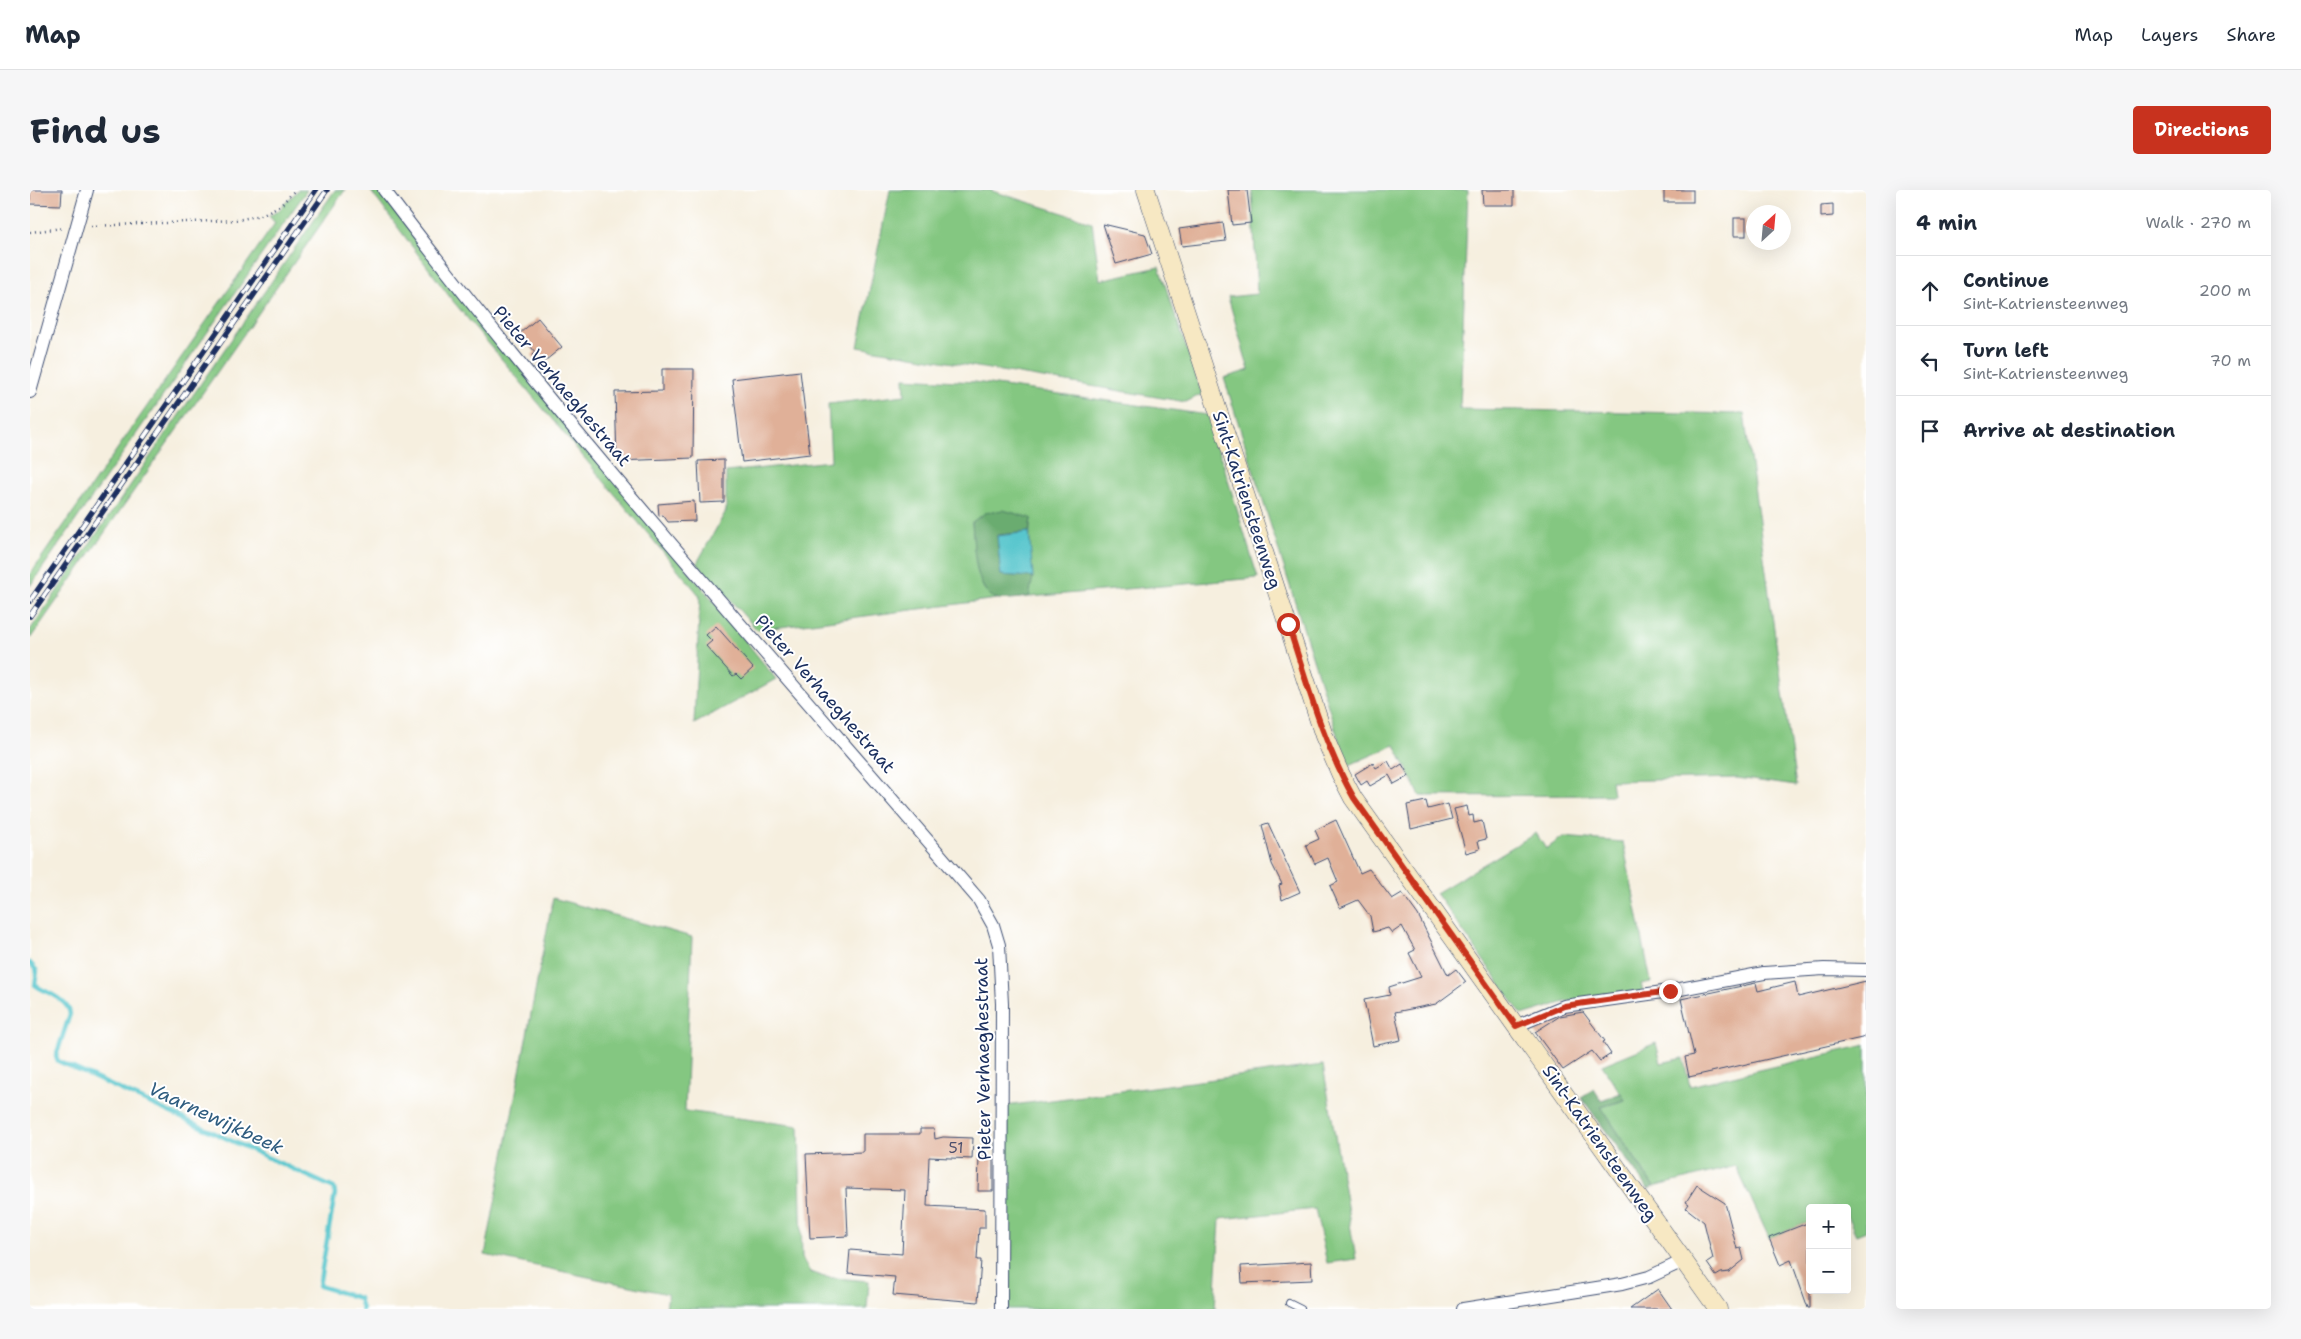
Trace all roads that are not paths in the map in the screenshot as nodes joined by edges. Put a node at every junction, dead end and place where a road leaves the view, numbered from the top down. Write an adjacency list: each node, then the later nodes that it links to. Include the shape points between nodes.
1 (87, 190): 4 (street)
2 (384, 190): 9 (street, Pieter Verhaeghestraat, via 464,296 565,420 979,900 993,925 999,945 1002,1004)
3 (1146, 190): 6 (street, Sint-Katriensteenweg, via 1321,727 1340,774)
4 (30, 392)
5 (1866, 970): 6 (street, via 1764,973 1564,1006)
6 (1516, 1026): 7 (street, Sint-Katriensteenweg)
7 (1684, 1261): 11 (street, via 1649,1277 1622,1284); 12 (street, Sint-Katriensteenweg)
8 (1289, 1303): 10 (lane)
9 (1001, 1309)
10 (1301, 1309)
11 (1463, 1309)
12 (1718, 1309)

